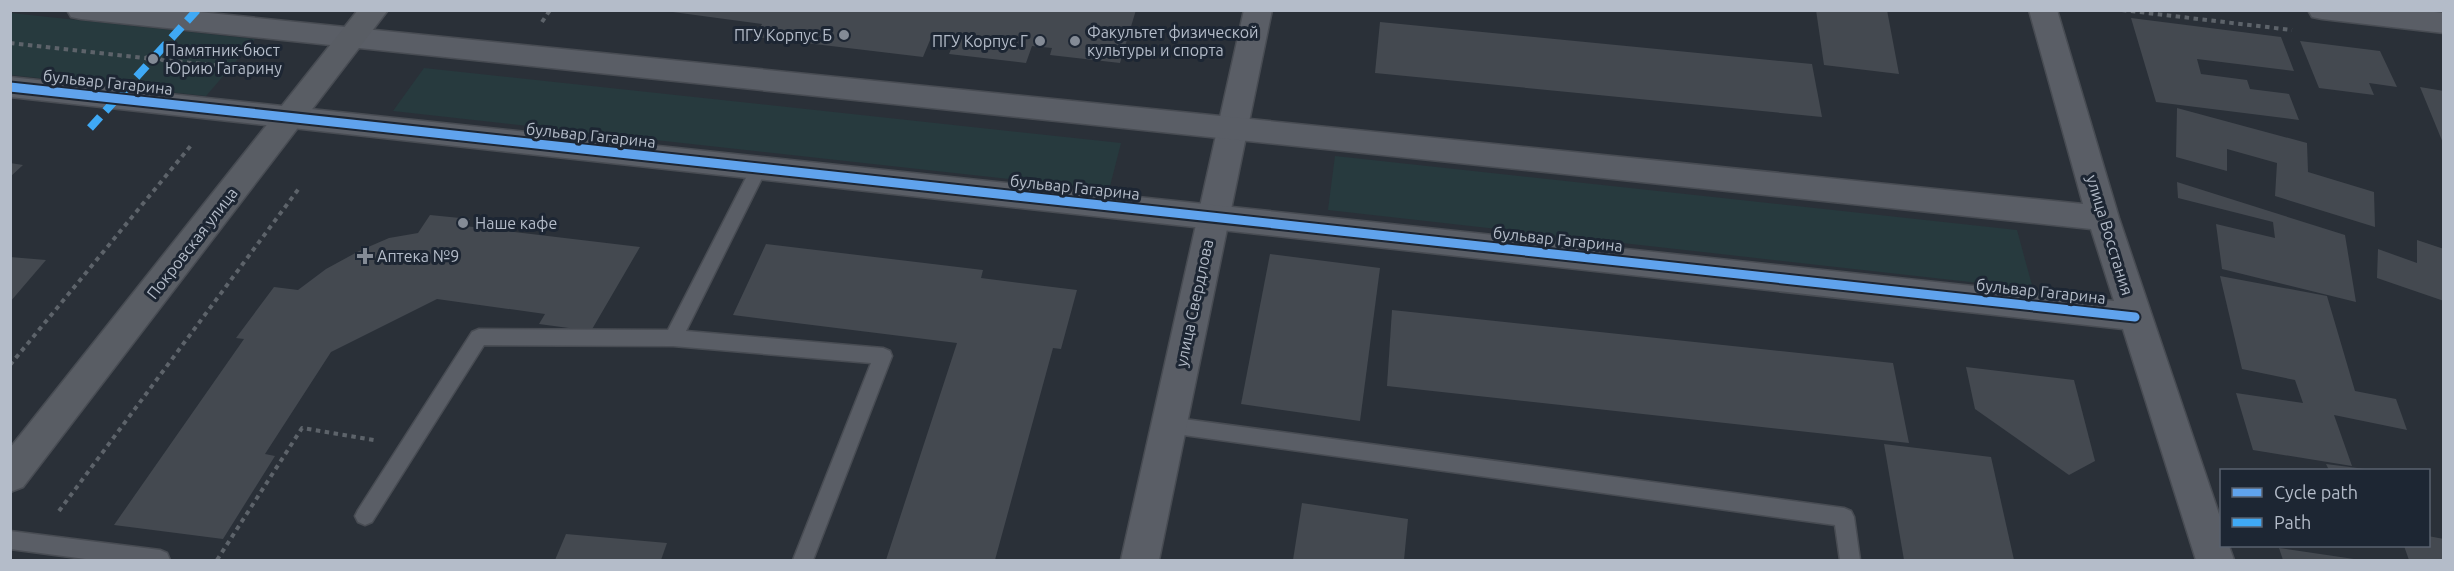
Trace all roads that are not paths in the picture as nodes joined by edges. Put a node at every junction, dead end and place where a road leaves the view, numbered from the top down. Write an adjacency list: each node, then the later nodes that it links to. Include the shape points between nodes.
1 (81, 10): 7 (street)
2 (374, 10): 7 (main road, Покровская улица)
3 (1258, 10): 10 (street, улица Свердлова)
4 (2043, 10): 13 (street, улица Восстания)
5 (2322, 10): 6 (street)
6 (2444, 23)
7 (352, 38): 9 (main road, Покровская улица); 10 (street)
8 (10, 87): 9 (street, бульвар Гагарина)
9 (291, 117): 11 (street, бульвар Гагарина); 17 (main road, Покровская улица)
10 (1231, 129): 12 (street, улица Свердлова); 13 (street)
11 (759, 168): 12 (street, бульвар Гагарина); 15 (lane)
12 (1212, 217): 14 (street, бульвар Гагарина); 16 (street, улица Свердлова)
13 (2103, 218): 14 (street, улица Восстания)
14 (2135, 317): 24 (street, улица Восстания)
15 (673, 338): 18 (lane, via 479,337); 21 (lane, via 883,356)
16 (1168, 425): 22 (street, улица Свердлова); 23 (lane, via 1844,516)
17 (10, 476)
18 (365, 516)
19 (10, 540): 20 (lane)
20 (160, 561)
21 (803, 561)
22 (1140, 561)
23 (1850, 561)
24 (2214, 561)

